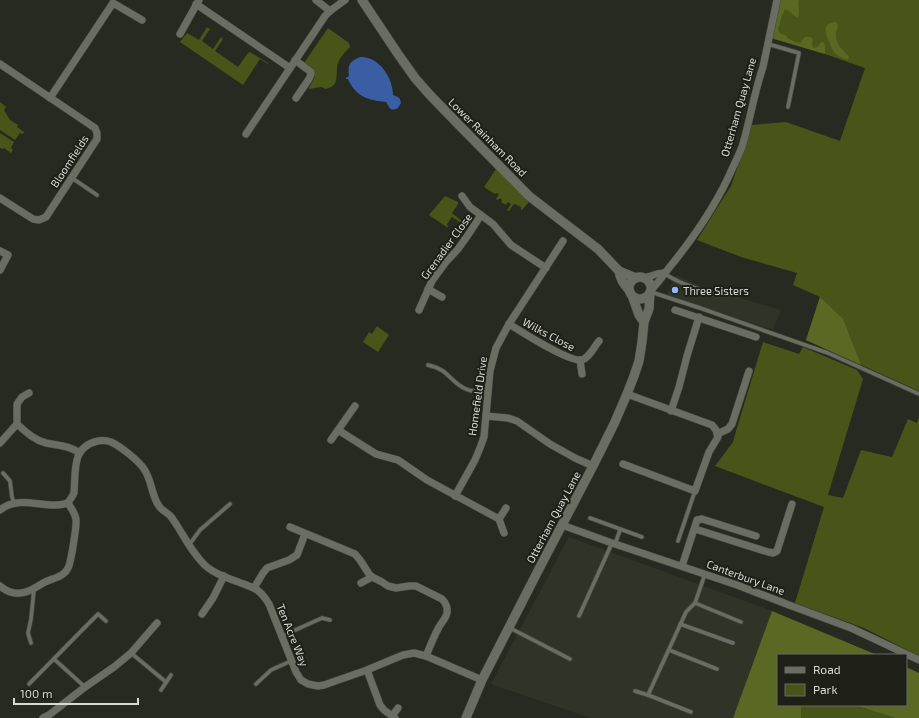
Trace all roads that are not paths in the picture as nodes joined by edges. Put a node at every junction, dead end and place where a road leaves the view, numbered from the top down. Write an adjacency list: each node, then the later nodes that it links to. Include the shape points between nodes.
1 (316, 0): 6 (street)
2 (345, 0): 6 (street)
3 (362, 0): 26 (street, Lower Rainham Road, via 403,62 442,108 529,196 598,248)
4 (777, 0): 9 (street, Otterham Quay Lane)
5 (198, 2): 8 (street); 12 (street)
6 (330, 11): 10 (street)
7 (142, 20): 13 (street, via 113,2)
8 (180, 34)
9 (768, 44): 15 (lane, via 799,53); 27 (street, Otterham Quay Lane, via 741,149 730,175 698,230)
10 (295, 60): 12 (street); 14 (street, via 311,72)
11 (0, 64): 13 (street, Bloomfields)
12 (290, 68): 16 (street)
13 (50, 98): 17 (street, Bloomfields, via 95,128 97,133 97,139)
14 (296, 98)
15 (788, 107)
16 (246, 134)
17 (71, 178): 18 (lane); 20 (street, Bloomfields, via 46,217 39,220 33,219)
18 (97, 195)
19 (462, 196): 21 (street, Grenadier Close, via 470,207)
20 (0, 198)
21 (481, 215): 24 (street, Grenadier Close, via 493,224 511,245); 29 (street, Grenadier Close)
22 (563, 241): 24 (street, Homefield Drive)
23 (0, 251): 25 (street, via 8,255)
24 (546, 268): 38 (street, Homefield Drive)
25 (0, 270)
26 (619, 271): 28 (street, Lower Rainham Road); 31 (street, Lower Rainham Road, via 624,286)
27 (664, 273): 28 (street); 30 (street, Otterham Quay Lane); 32 (lane)
28 (640, 278): 30 (street, via 650,282); 31 (street, via 630,283)
29 (428, 289): 33 (street, Grenadier Close); 34 (street, Grenadier Close)
30 (651, 292): 31 (street, via 643,300 636,299); 37 (street, Otterham Quay Lane, via 649,310); 48 (lane, via 828,353)
31 (631, 294): 37 (street, via 638,315)
32 (716, 295)
33 (442, 297)
34 (419, 310)
35 (675, 310): 36 (street)
36 (699, 318): 39 (street); 50 (street)
37 (644, 322): 47 (street, Otterham Quay Lane, via 639,361)
38 (509, 324): 41 (street, Wilks Close, via 541,344); 45 (street, Homefield Drive, via 494,354)
39 (756, 337)
40 (598, 341): 41 (street, Wilks Close, via 586,358)
41 (580, 360): 44 (street, Wilks Close)
42 (428, 365): 45 (lane, via 444,372 466,389)
43 (750, 372): 54 (street, via 732,425)
44 (582, 374)
45 (488, 392): 51 (street, Homefield Drive)
46 (29, 393): 52 (street, via 17,404)
47 (627, 394): 50 (street); 59 (street, Otterham Quay Lane)
48 (919, 394)
49 (355, 406): 53 (street)
50 (671, 411): 54 (street, via 712,425)
51 (486, 416): 59 (street, via 517,421 550,444); 62 (street, Homefield Drive, via 480,448)
52 (17, 424): 56 (street); 57 (street, via 36,439 66,446)
53 (338, 430): 55 (street); 62 (street, via 376,454 398,460)
54 (717, 434): 61 (street)
55 (331, 440)
56 (0, 443)
57 (80, 453): 64 (street, via 74,493); 80 (street, Ten Acre Way, via 90,443 99,441 112,443 127,453 144,469 158,505 172,516)
58 (623, 464): 61 (street)
59 (593, 466): 71 (street, Otterham Quay Lane)
60 (3, 473): 63 (lane, via 10,481)
61 (696, 491): 79 (lane)
62 (455, 496): 70 (street)
63 (14, 503): 64 (street); 68 (street)
64 (68, 503): 89 (street, via 77,521 69,568 60,576)
65 (230, 504): 80 (lane, via 200,530)
66 (792, 504): 73 (street, via 777,551 773,553)
67 (506, 508): 70 (street)
68 (0, 510)
69 (590, 518): 74 (lane)
70 (499, 519): 75 (street)
71 (562, 525): 81 (street, Canterbury Lane); 98 (street, Otterham Quay Lane)
72 (290, 527): 76 (street)
73 (694, 529): 77 (street, via 697,520 702,519); 82 (street)
74 (620, 530): 78 (lane); 81 (lane)
75 (504, 533)
76 (305, 534): 85 (street, via 355,554); 88 (street, via 296,555 267,568)
77 (756, 536)
78 (642, 538)
79 (678, 541)
80 (189, 544): 84 (street, Ten Acre Way, via 204,565)
81 (614, 544): 82 (street, Canterbury Lane); 92 (lane)
82 (682, 566): 83 (street, Canterbury Lane)
83 (705, 574): 90 (lane); 104 (street, Canterbury Lane, via 851,628)
84 (224, 576): 88 (street, Ten Acre Way); 91 (street)
85 (372, 577): 86 (street); 106 (street, via 392,588 416,586 445,602 446,616)
86 (361, 583)
87 (0, 586): 89 (street, via 16,593)
88 (254, 588): 99 (street, Ten Acre Way, via 269,604)
89 (34, 589): 100 (lane, via 28,633)
90 (695, 603): 95 (lane); 97 (lane, via 686,612)
91 (202, 614)
92 (579, 616)
93 (330, 620): 99 (lane, via 322,618)
94 (106, 621): 107 (lane, via 98,614)
95 (741, 622)
96 (157, 623): 103 (street)
97 (680, 624): 101 (lane); 102 (lane)
98 (509, 628): 108 (lane); 114 (street, Otterham Quay Lane)
99 (282, 636): 110 (street, Ten Acre Way)
100 (31, 643)
101 (733, 643)
102 (669, 650): 111 (lane); 121 (lane)
103 (131, 653): 115 (lane); 118 (street)
104 (906, 654)
105 (907, 654): 109 (street, Canterbury Lane)
106 (426, 656): 112 (street, Ten Acre Way, via 406,654); 114 (street, Ten Acre Way)
107 (54, 659): 116 (lane); 118 (lane)
108 (570, 659)
109 (919, 660)
110 (291, 661): 112 (street, Ten Acre Way, via 301,680 318,686); 117 (lane, via 271,670)
111 (717, 669)
112 (367, 670): 125 (street, via 380,705)
113 (171, 675): 115 (lane)
114 (482, 680): 126 (street, Otterham Quay Lane)
115 (166, 682): 119 (lane)
116 (29, 684)
117 (256, 684)
118 (84, 687): 124 (street)
119 (161, 690)
120 (635, 691): 121 (lane)
121 (648, 695): 123 (lane)
122 (398, 708): 125 (street)
123 (691, 712)
124 (48, 717)
125 (393, 717)
126 (466, 718)

